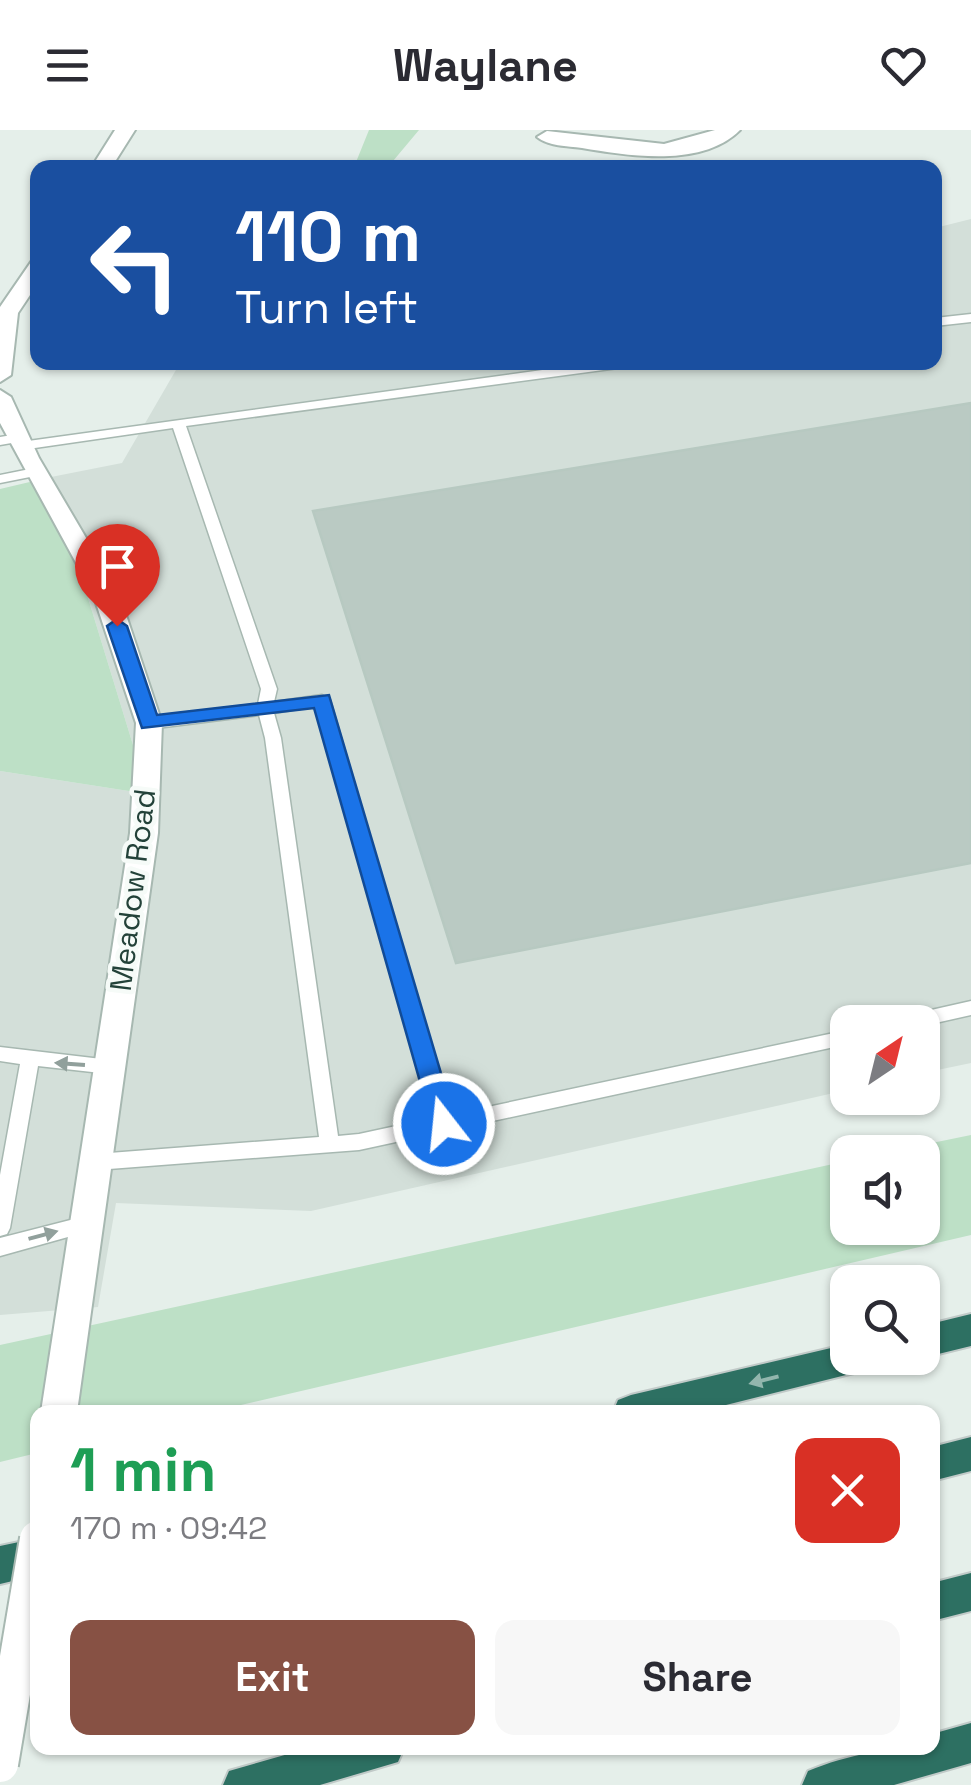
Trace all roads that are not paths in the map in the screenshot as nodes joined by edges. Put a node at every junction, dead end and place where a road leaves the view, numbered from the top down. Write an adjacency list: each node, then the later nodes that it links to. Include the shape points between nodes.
1 (125, 130): 4 (street)
2 (730, 130): 3 (street, via 660,150)
3 (547, 137)
4 (106, 160)
5 (30, 274): 6 (street)
6 (10, 294): 10 (street)
7 (971, 318): 8 (lane)
8 (942, 321)
9 (573, 370): 12 (lane)
10 (0, 375)
11 (0, 396): 13 (street, Meadow Road)
12 (178, 423): 13 (lane); 15 (lane, via 269,689)
13 (18, 449): 14 (lane); 16 (street, Meadow Road, via 106,594)
14 (0, 479)
15 (265, 709): 16 (lane); 23 (lane, via 322,700); 24 (lane)
16 (149, 723): 22 (street, Meadow Road, via 144,833)
17 (971, 1008): 18 (lane)
18 (940, 1015)
19 (830, 1040): 23 (lane)
20 (0, 1054): 21 (lane)
21 (30, 1061): 22 (lane, one-way to 21); 27 (lane)
22 (110, 1067): 25 (street, Meadow Road)
23 (444, 1124): 24 (lane)
24 (330, 1145): 25 (lane)
25 (96, 1162): 26 (street, Meadow Road)
26 (86, 1224): 28 (lane, one-way to 26); 32 (street, Meadow Road)
27 (0, 1228)
28 (0, 1246)
29 (971, 1330): 30 (highway)
30 (940, 1338)
31 (830, 1365): 33 (highway, one-way to 33)
32 (59, 1405)
33 (660, 1405)
34 (971, 1454): 35 (highway)
35 (940, 1462)
36 (30, 1558): 37 (highway)
37 (0, 1566)
38 (30, 1586): 47 (street, bridge)
39 (971, 1592): 40 (highway)
40 (940, 1600)
41 (30, 1693): 42 (highway)
42 (0, 1701)
43 (971, 1743): 44 (highway)
44 (940, 1752)
45 (357, 1755): 48 (highway)
46 (928, 1755): 49 (highway)
47 (0, 1764)
48 (243, 1785)
49 (822, 1785)

